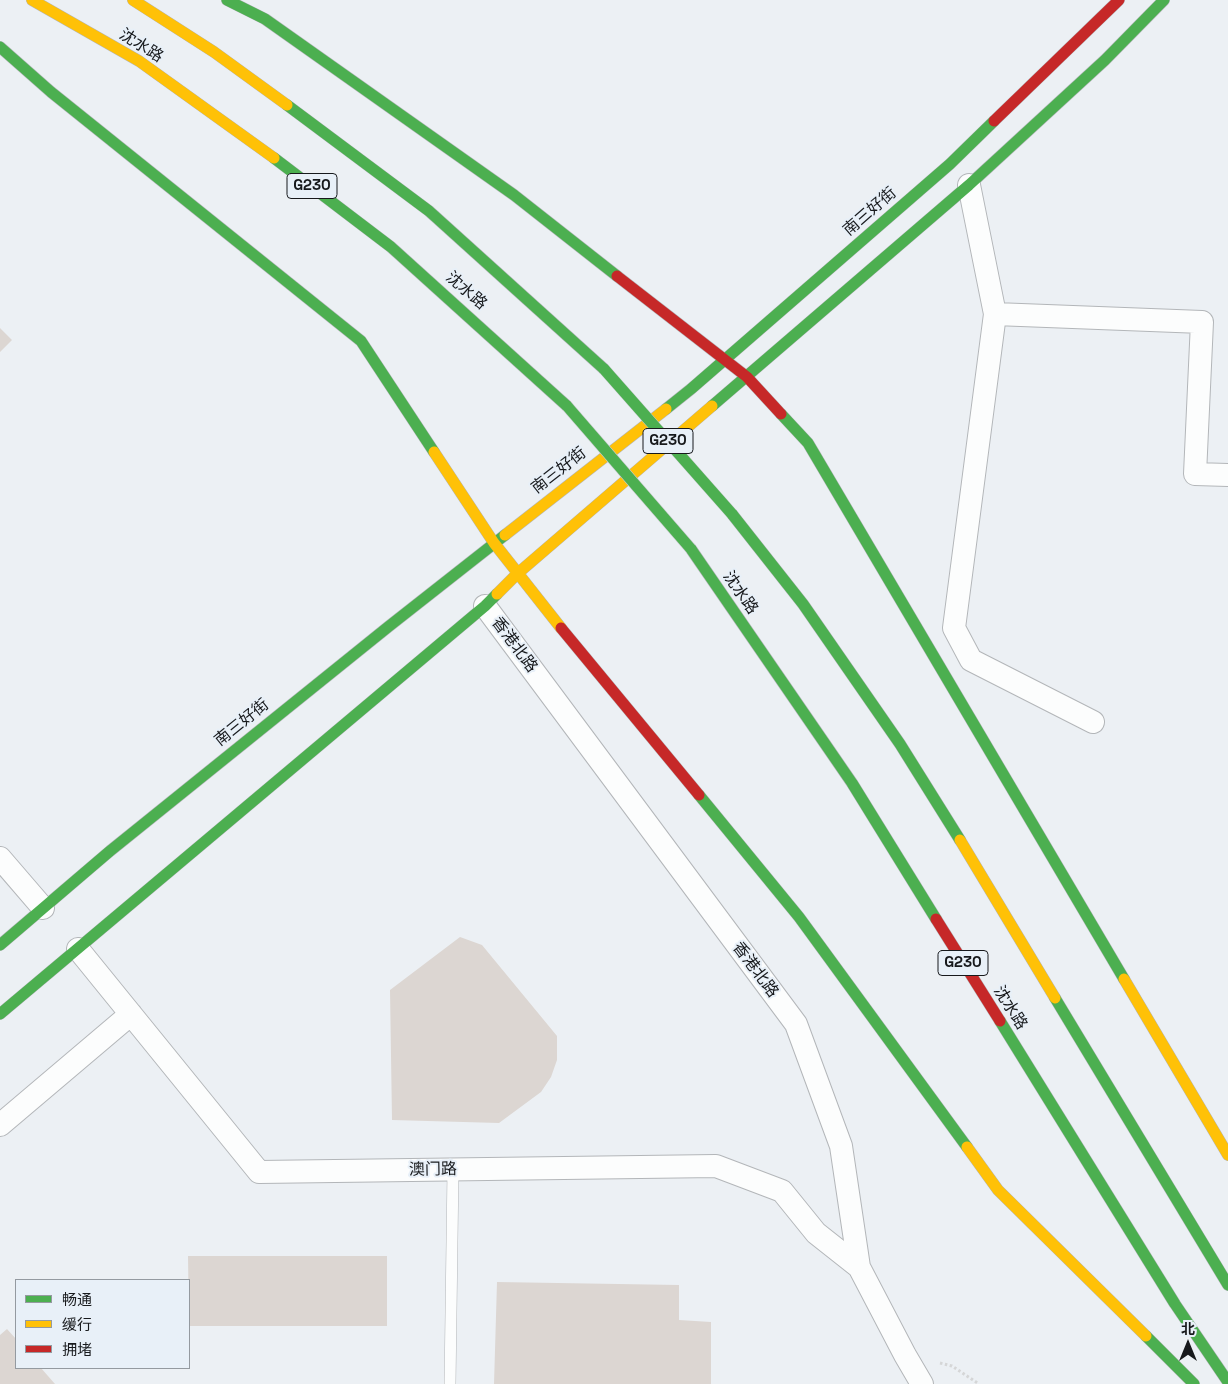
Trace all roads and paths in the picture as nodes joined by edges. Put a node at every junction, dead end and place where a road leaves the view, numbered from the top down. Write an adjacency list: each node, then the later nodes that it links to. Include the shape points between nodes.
1 (32, 0): 27 (main road, 沈水路 / G230, bridge, via 139,62 391,246 567,406 691,549 852,783 1175,1304)
2 (133, 0): 26 (main road, G230, bridge, via 313,122 429,211 604,369 732,514 803,604 900,744 986,881)
3 (227, 0): 9 (main road, via 265,18 514,194)
4 (1119, 0): 9 (main road, 南三好街, via 950,164)
5 (1164, 0): 7 (main road, via 1105,60)
6 (0, 46): 12 (main road, via 50,92 360,342)
7 (969, 185): 8 (street); 10 (main road)
8 (995, 314): 11 (street, via 1202,322 1196,474); 15 (street, via 954,628 971,660)
9 (724, 360): 10 (main road); 12 (main road, 南三好街)
10 (747, 377): 13 (main road); 23 (main road, via 808,443)
11 (1228, 475)
12 (494, 543): 13 (main road); 17 (main road, 南三好街)
13 (517, 574): 14 (main road); 30 (main road, via 799,917 998,1190)
14 (485, 606): 19 (main road); 25 (street, 香港北路, via 796,1024 841,1146)
15 (1093, 722)
16 (0, 858): 17 (street)
17 (43, 908): 18 (main road, 南三好街)
18 (0, 945)
19 (78, 949): 20 (main road); 21 (street, 澳门路)
20 (0, 1014)
21 (131, 1014): 22 (street); 24 (street, 澳门路, via 259,1172)
22 (0, 1125)
23 (1228, 1155)
24 (453, 1170): 25 (street, 澳门路, via 716,1166 782,1191 816,1233); 28 (lane)
25 (859, 1267): 29 (street, 香港北路)
26 (1228, 1285)
27 (1228, 1382)
28 (450, 1384)
29 (922, 1384)
30 (1194, 1384)

